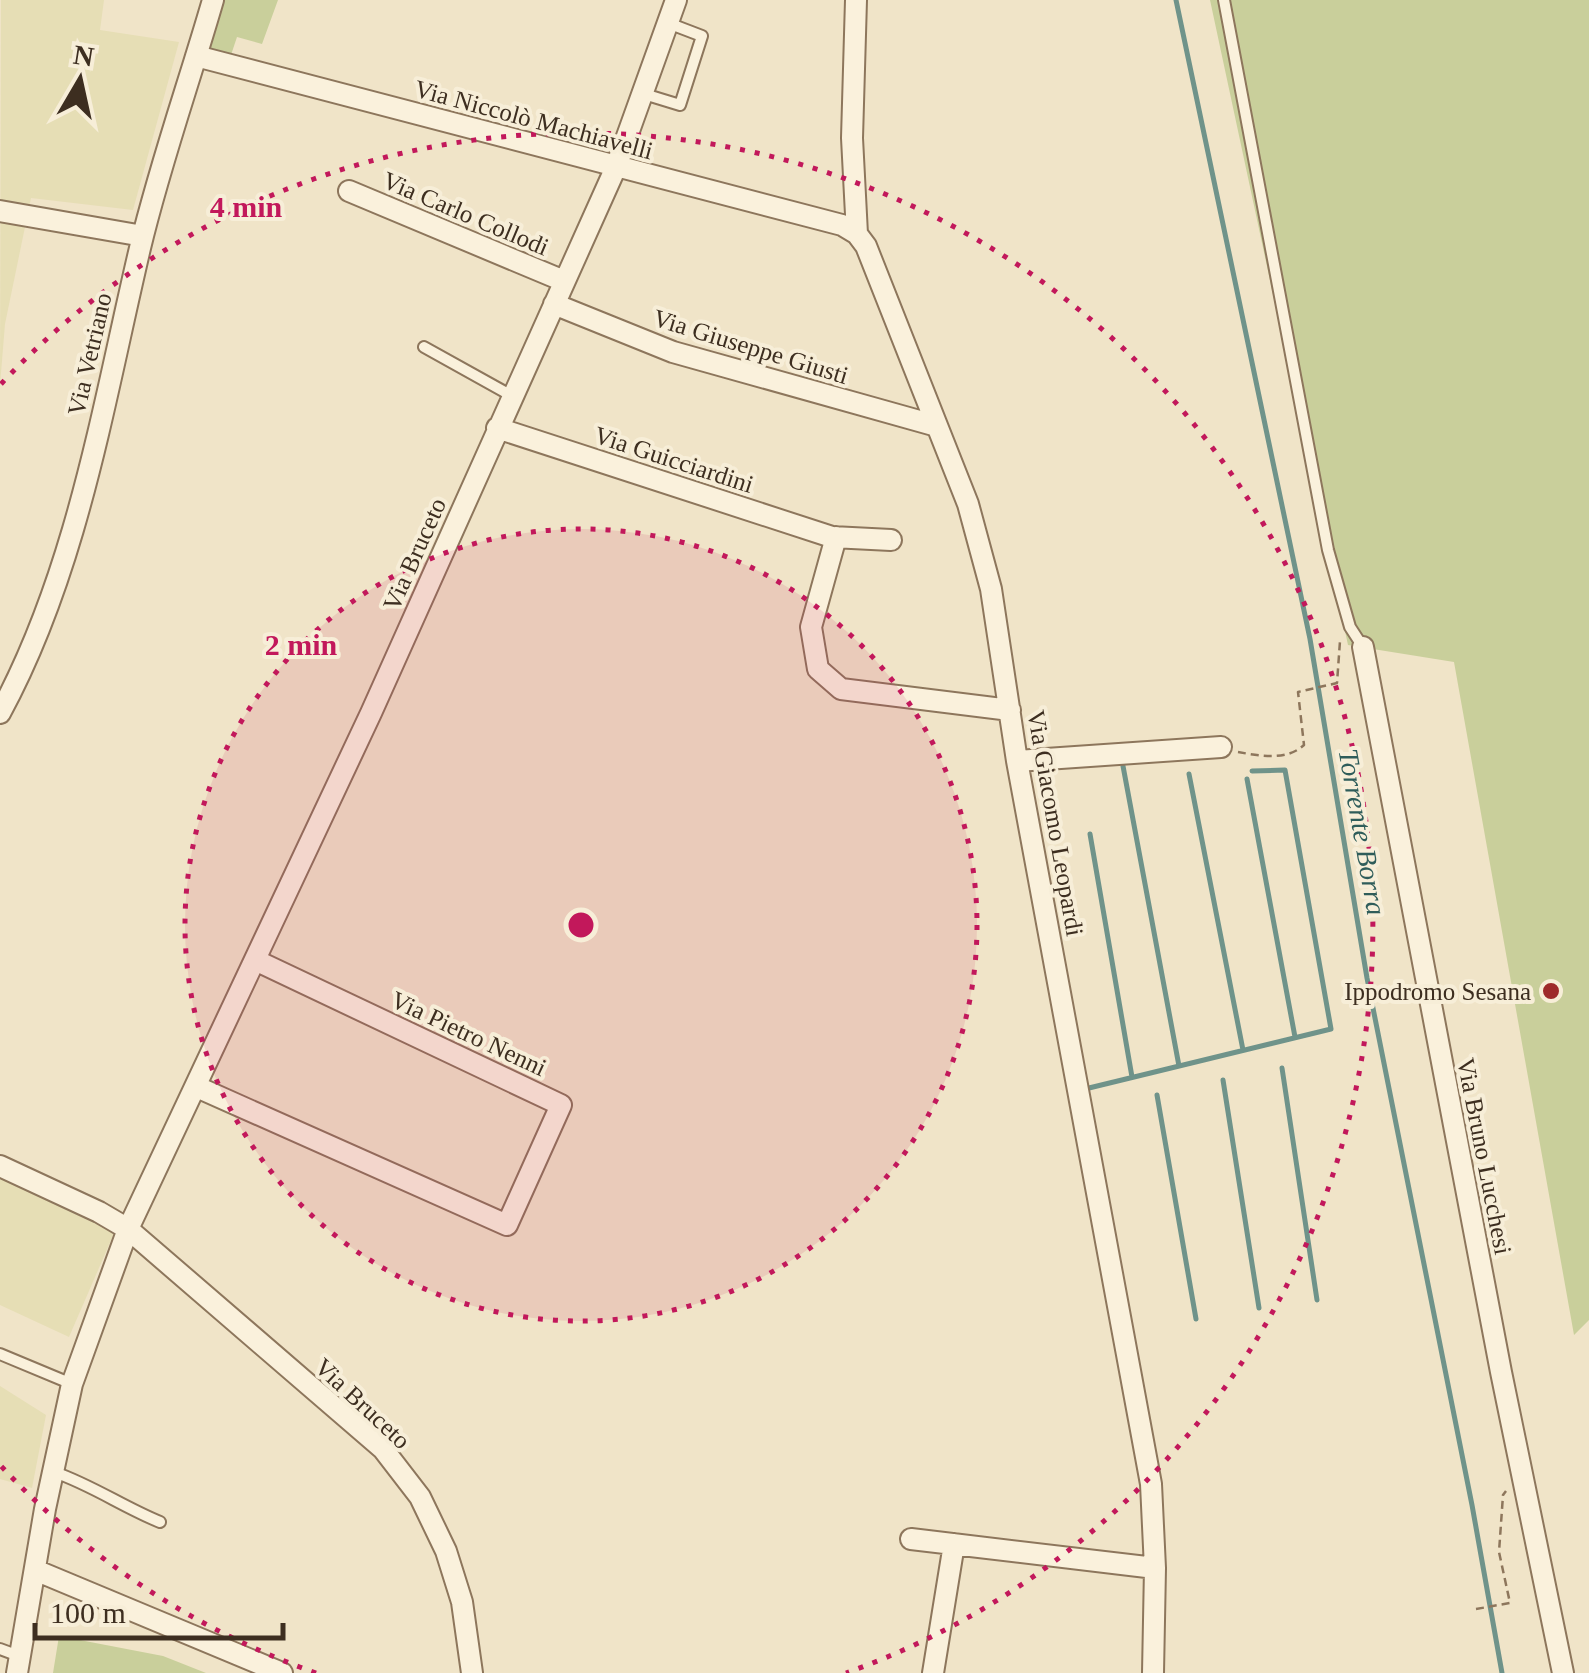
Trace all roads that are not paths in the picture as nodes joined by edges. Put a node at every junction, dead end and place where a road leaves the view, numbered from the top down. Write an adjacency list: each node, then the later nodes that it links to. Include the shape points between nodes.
1 (212, 0): 6 (street, Via Vetriano)
2 (676, 0): 5 (street, Via Bruceto)
3 (856, 0): 11 (street, Via Giacomo Leopardi)
4 (1224, 0): 21 (lane, via 1328,550 1350,627)
5 (668, 23): 7 (street, Via Bruceto); 7 (lane, via 702,36 680,105)
6 (196, 56): 8 (street, Via Niccolò Machiavelli); 12 (street, Via Vetriano)
7 (644, 94): 8 (street, Via Bruceto)
8 (616, 167): 11 (street, Via Niccolò Machiavelli); 13 (street, Via Bruceto)
9 (349, 191): 13 (street, Via Carlo Collodi)
10 (0, 211): 12 (street)
11 (857, 234): 17 (street, Via Giacomo Leopardi)
12 (143, 236): 23 (street, Via Vetriano, via 69,544)
13 (564, 280): 14 (street, Via Bruceto)
14 (554, 304): 16 (street, Via Bruceto); 17 (street, Via Giuseppe Giusti, via 672,352)
15 (424, 347): 16 (lane)
16 (512, 396): 18 (street, Via Bruceto)
17 (937, 426): 22 (street, Via Giacomo Leopardi, via 991,589)
18 (497, 428): 19 (street, Via Guicciardini); 26 (street, Via Bruceto)
19 (836, 537): 20 (street, Via Guicciardini); 22 (street, via 811,628 818,669 841,689)
20 (892, 540)
21 (1363, 646): 43 (street, Via Bruno Lucchesi)
22 (1010, 710): 25 (street, Via Giacomo Leopardi)
23 (0, 714)
24 (1221, 747): 25 (street)
25 (1017, 761): 36 (street, Via Giacomo Leopardi, via 1151,1484)
26 (254, 960): 27 (street, Via Bruceto); 27 (street, Via Pietro Nenni, via 562,1105 507,1225)
27 (197, 1087): 29 (street, Via Bruceto)
28 (0, 1166): 29 (street)
29 (128, 1229): 31 (street, Via Bruceto); 40 (street, Via Bruceto, via 383,1449 402,1473 446,1551 462,1602)
30 (0, 1354): 31 (lane)
31 (72, 1384): 32 (street, Via Bruceto)
32 (53, 1472): 33 (lane); 37 (street, Via Bruceto)
33 (160, 1522)
34 (911, 1539): 35 (street)
35 (954, 1544): 36 (street); 41 (street)
36 (1155, 1568): 42 (street, Via Giacomo Leopardi)
37 (35, 1570): 38 (street, Via Bruceto); 39 (street)
38 (12, 1659)
39 (282, 1673)
40 (472, 1673)
41 (933, 1673)
42 (1153, 1673)
43 (1563, 1673)

